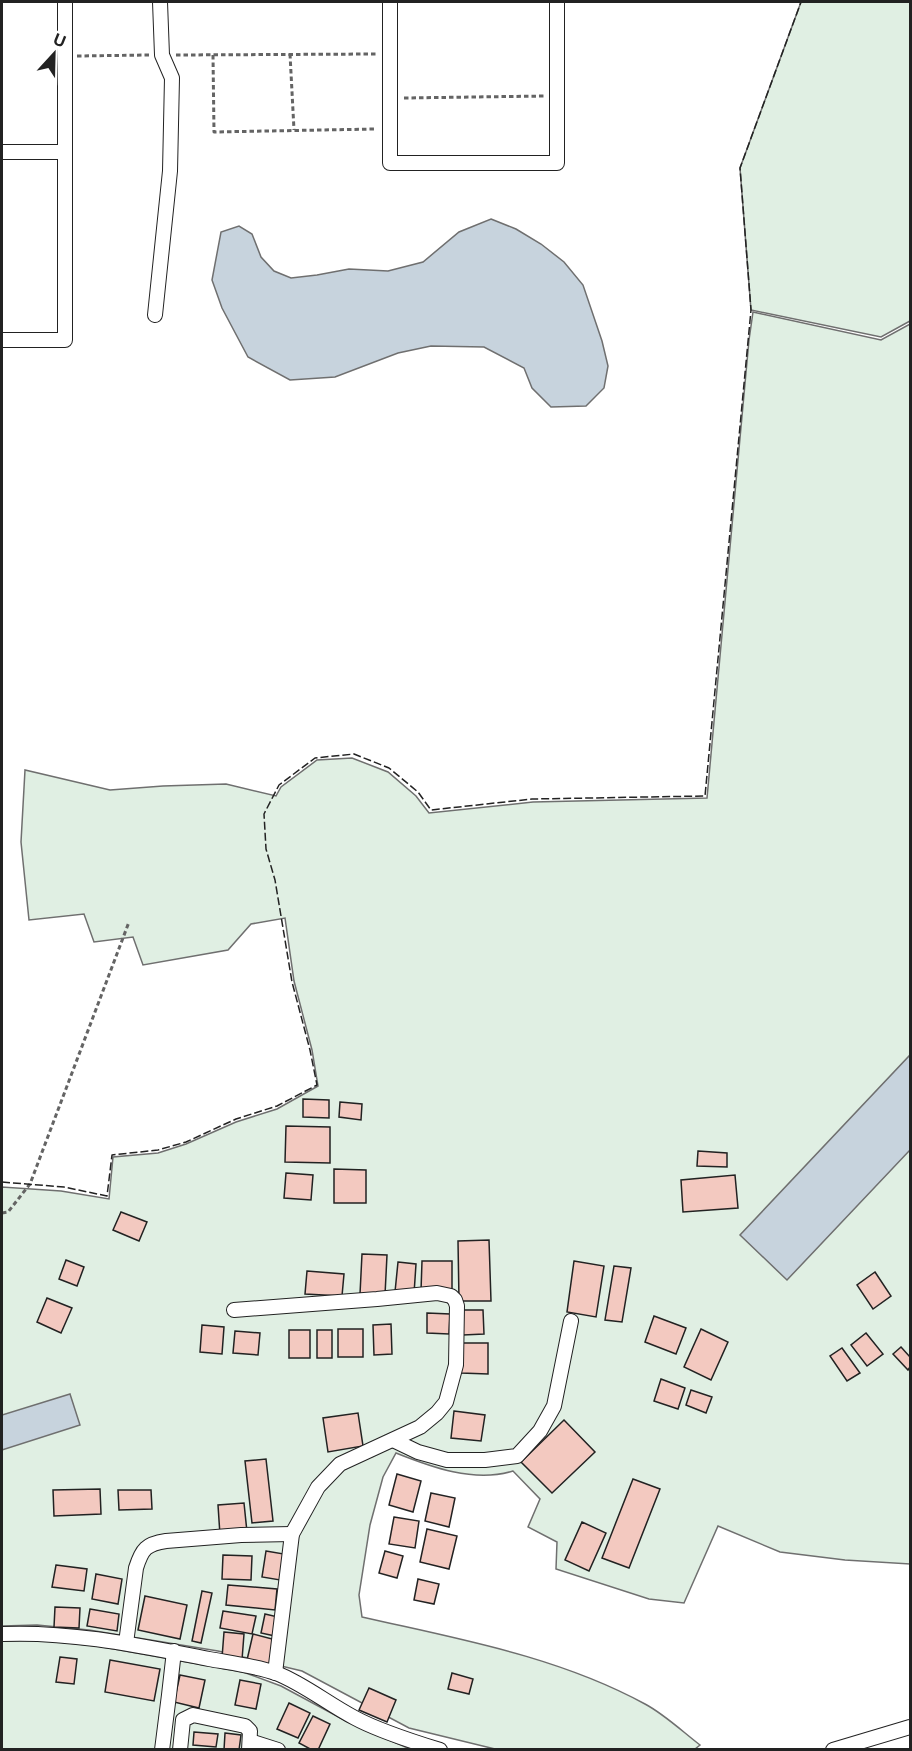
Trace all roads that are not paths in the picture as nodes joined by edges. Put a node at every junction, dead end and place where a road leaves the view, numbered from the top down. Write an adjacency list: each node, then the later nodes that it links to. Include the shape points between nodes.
1 (64, 2): 6 (street)
2 (160, 2): 7 (street, via 162,55 172,78 170,171)
3 (390, 2): 4 (street, via 390,163 557,164)
4 (557, 2)
5 (2, 152): 6 (street)
6 (64, 152): 8 (street, via 65,340)
7 (155, 315)
8 (2, 340)
9 (234, 1310): 11 (street, via 437,1293 455,1299 456,1365 446,1402 420,1427)
10 (571, 1321): 11 (street, via 554,1406 540,1431 517,1456 485,1461 447,1460)
11 (393, 1440): 12 (street, via 340,1464 318,1487)
12 (292, 1534): 14 (street, via 166,1541 145,1548 136,1568); 16 (street)
13 (2, 1634): 14 (street)
14 (126, 1643): 15 (street)
15 (174, 1651): 16 (street); 19 (street)
16 (275, 1673): 22 (street, via 355,1719)
17 (910, 1727): 23 (street)
18 (250, 1745): 20 (street, via 250,1731 245,1726 194,1715 183,1720); 21 (street)
19 (162, 1749)
20 (180, 1749)
21 (278, 1749)
22 (440, 1749)
23 (833, 1749)

